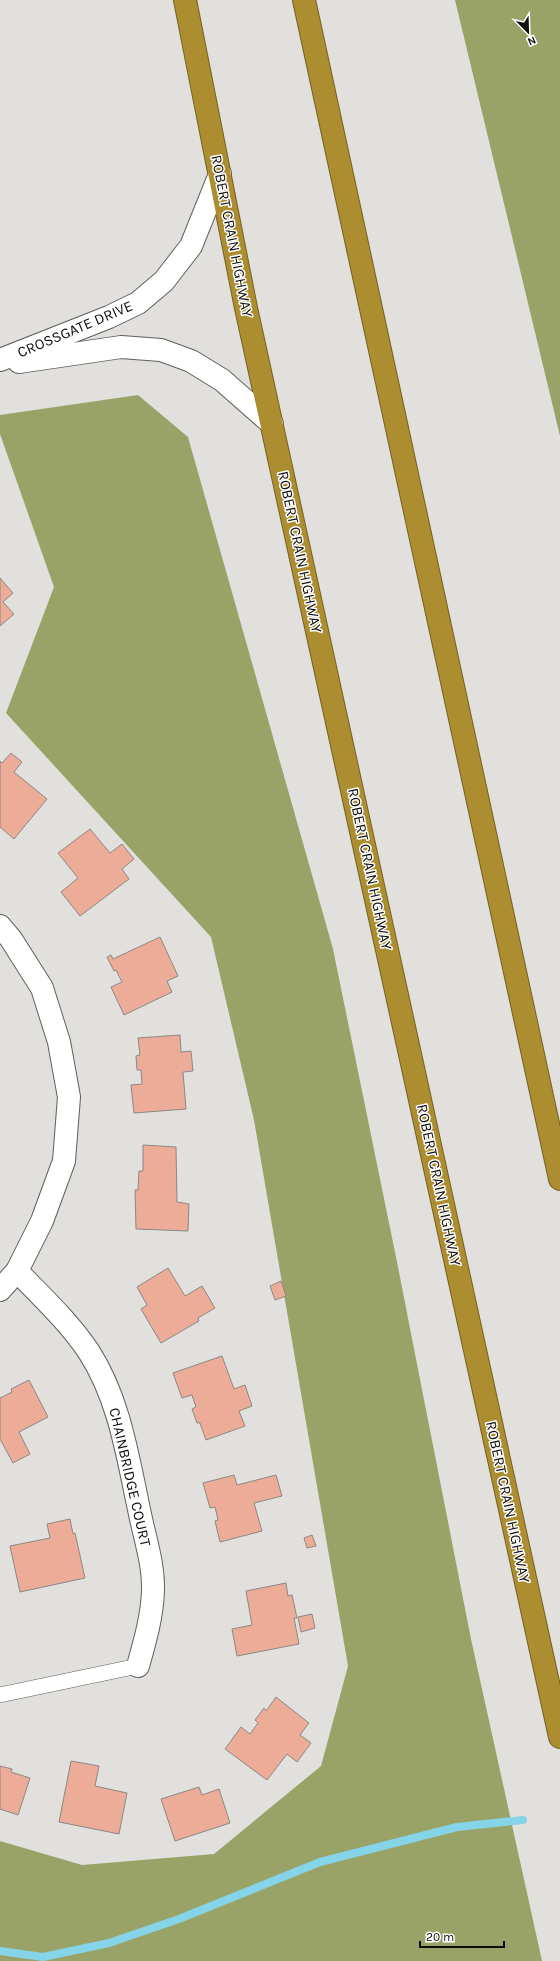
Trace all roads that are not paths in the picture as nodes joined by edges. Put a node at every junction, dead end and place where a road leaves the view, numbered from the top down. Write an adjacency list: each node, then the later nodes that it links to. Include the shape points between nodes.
1 (185, 0): 3 (highway, ROBERT CRAIN HIGHWAY)
2 (304, 0): 8 (highway)
3 (220, 174): 4 (street, CROSSGATE DRIVE, via 191,246 164,281 138,303); 6 (highway, ROBERT CRAIN HIGHWAY)
4 (0, 360)
5 (0, 365): 6 (street, CROSSGATE DRIVE, via 122,347 161,350 191,361 222,380)
6 (272, 424): 13 (highway, ROBERT CRAIN HIGHWAY)
7 (0, 926): 9 (street, via 42,988 59,1042 69,1097 64,1161 42,1221)
8 (560, 1179)
9 (17, 1271): 10 (street); 11 (street, CHAINBRIDGE COURT, via 65,1321 89,1352 106,1384 119,1417 151,1564 153,1591 149,1623)
10 (0, 1290)
11 (138, 1666): 12 (lane)
12 (0, 1695)
13 (560, 1737)

